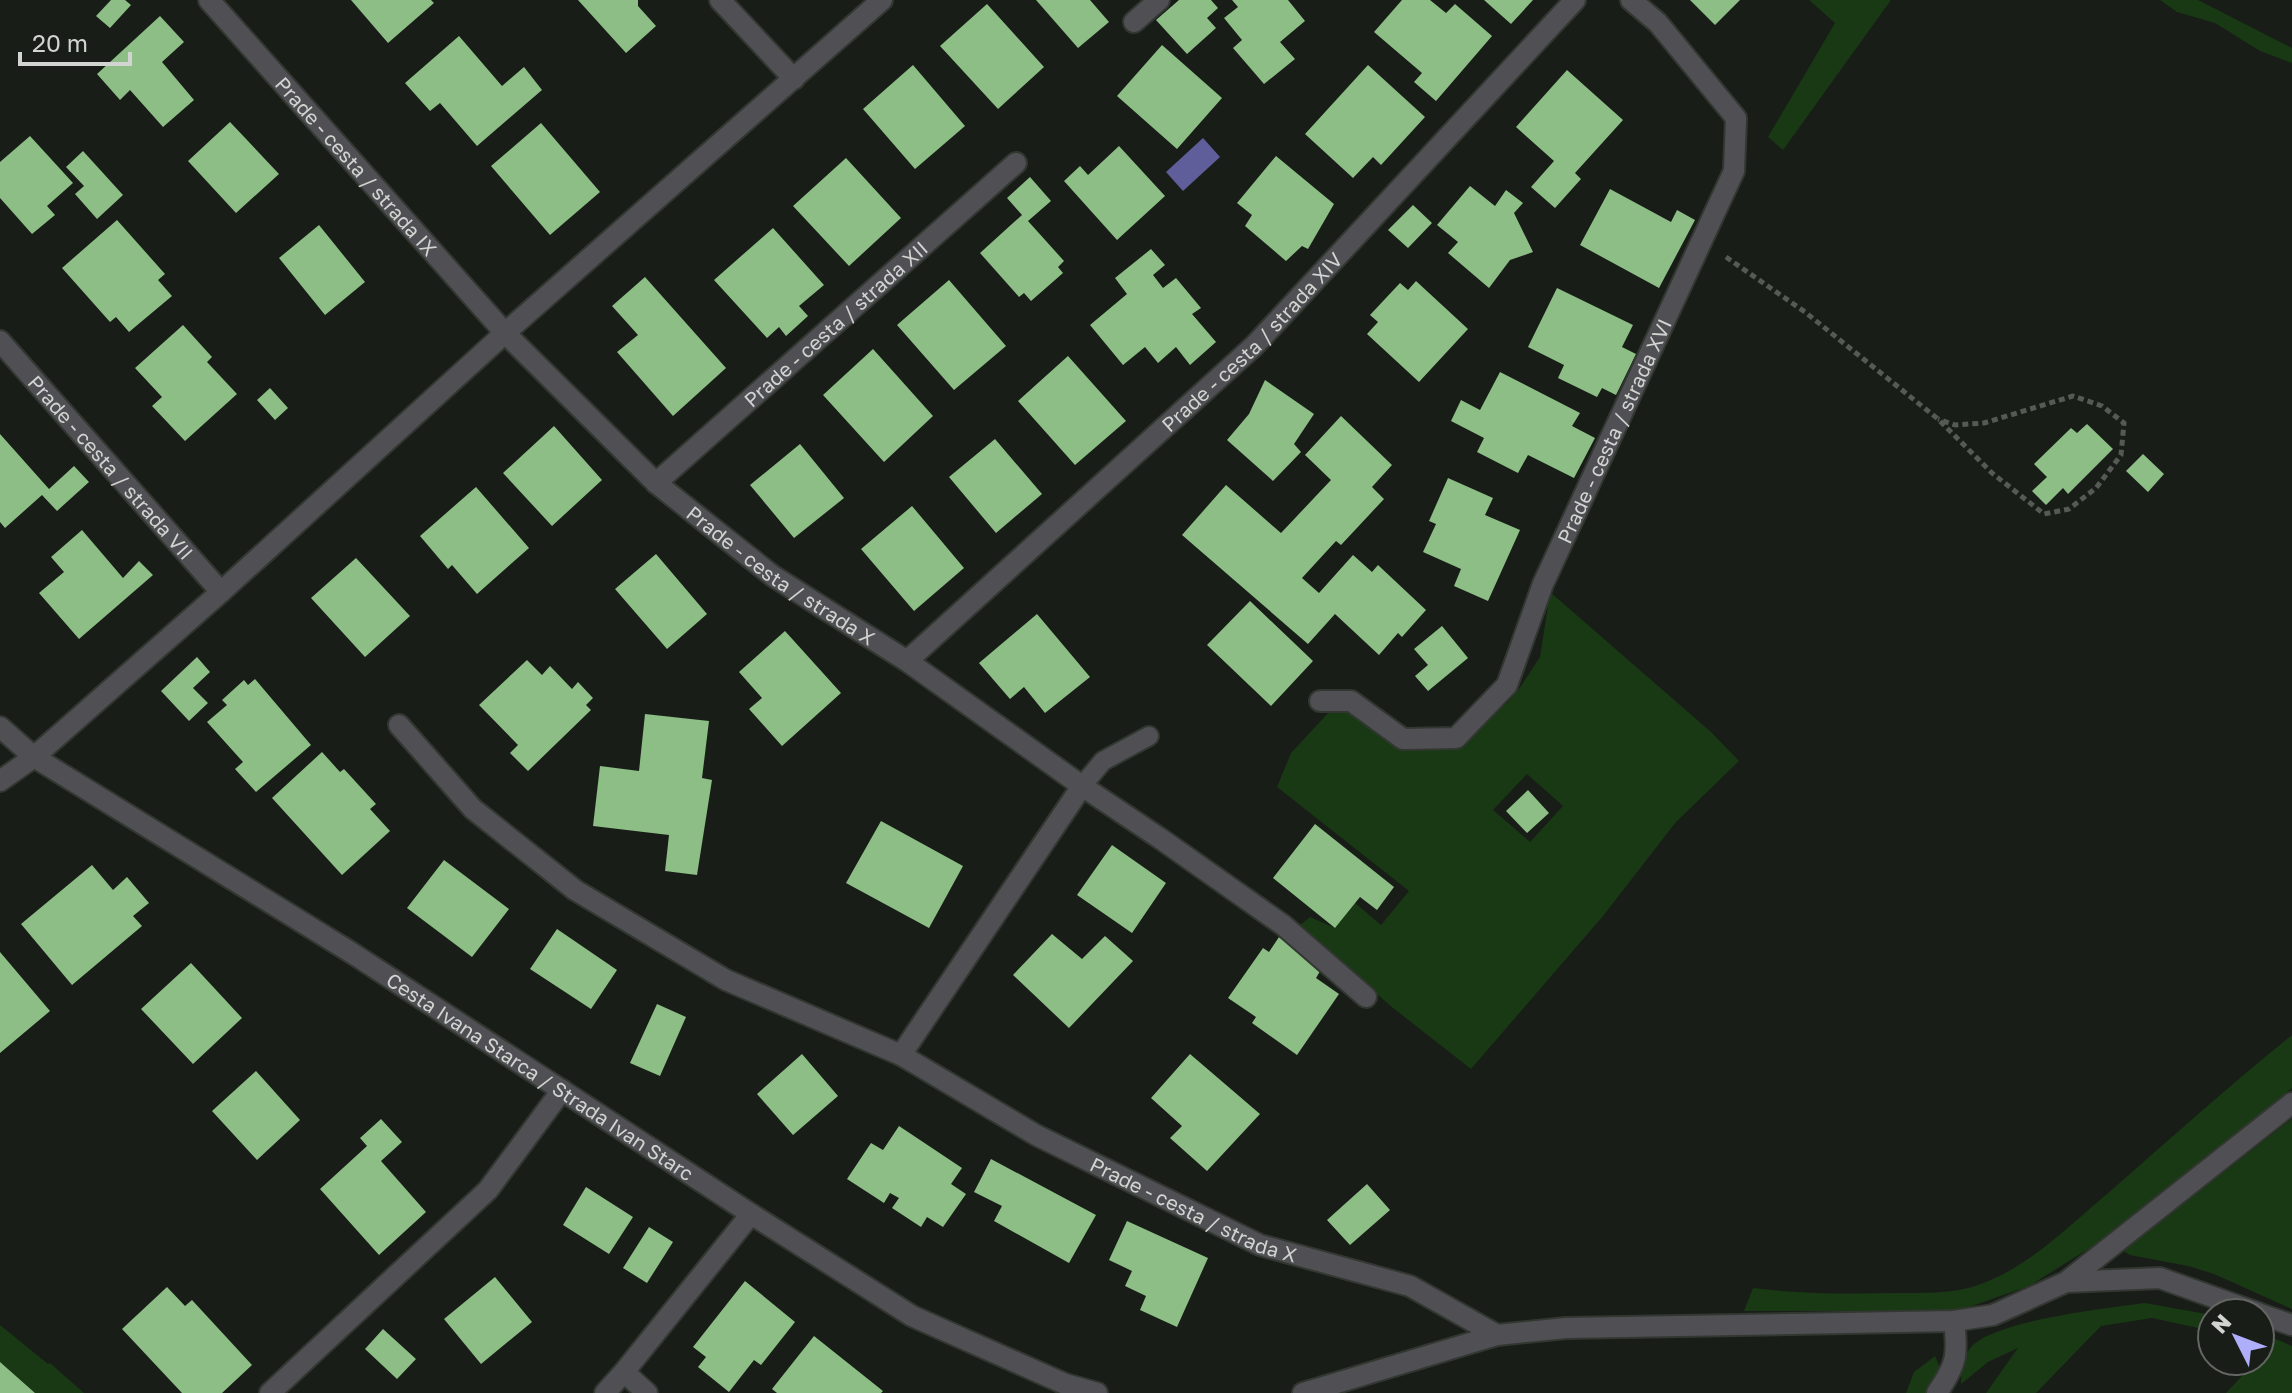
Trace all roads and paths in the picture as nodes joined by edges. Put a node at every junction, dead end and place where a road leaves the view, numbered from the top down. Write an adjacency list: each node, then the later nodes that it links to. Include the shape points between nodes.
1 (209, 0): 11 (street, Prade - cesta / strada IX)
2 (720, 0): 8 (street)
3 (882, 0): 8 (street)
4 (1159, 0): 7 (street)
5 (1575, 0): 16 (street, Prade - cesta / strada XIV, via 1254,346)
6 (1631, 0): 10 (street, Prade - cesta / strada XVI, via 1658,23 1736,118 1734,171)
7 (1134, 22)
8 (794, 79): 11 (street)
9 (1016, 163): 14 (street, Prade - cesta / strada XII)
10 (1702, 240): 13 (path, via 1805,312); 17 (street, Prade - cesta / strada XVI, via 1543,584 1507,685 1456,738 1403,739 1351,701)
11 (505, 333): 14 (street, Prade - cesta / strada X); 15 (street)
12 (0, 341): 15 (street, Prade - cesta / strada VII)
13 (1938, 419): 13 (path, via 1992,473 2044,514 2069,509 2096,488 2121,455 2124,423 2102,406 2073,396 1984,423 1955,425)
14 (656, 483): 16 (street, Prade - cesta / strada X, via 773,576)
15 (221, 592): 21 (street)
16 (907, 661): 23 (street, Prade - cesta / strada X)
17 (1320, 701)
18 (399, 725): 25 (street, Prade - cesta / strada X, via 473,809 575,890 726,980)
19 (0, 727): 21 (street, Cesta Ivana Starca / Strada Ivan Starc)
20 (1149, 736): 23 (lane, via 1103,761)
21 (34, 757): 22 (street); 26 (street, Cesta Ivana Starca / Strada Ivan Starc)
22 (0, 781)
23 (1082, 786): 24 (street, Prade - cesta / strada X, via 1283,925); 25 (street)
24 (1366, 997)
25 (901, 1055): 32 (street, Prade - cesta / strada X, via 1036,1135 1260,1245 1410,1286)
26 (562, 1090): 28 (street, Cesta Ivana Starca / Strada Ivan Starc); 34 (street, via 488,1190)
27 (2292, 1103): 29 (street)
28 (751, 1214): 33 (street); 37 (street, Cesta Ivana Starca / Strada Ivan Starc, via 912,1316)
29 (2066, 1282): 30 (street, via 2160,1278); 31 (street, via 1993,1315)
30 (2214, 1297)
31 (1954, 1321): 32 (street, via 1566,1328); 39 (street, via 1958,1353)
32 (1497, 1335): 38 (street)
33 (624, 1372): 35 (street); 36 (street)
34 (270, 1393)
35 (605, 1393)
36 (647, 1393)
37 (1097, 1393)
38 (1303, 1393)
39 (1937, 1393)

